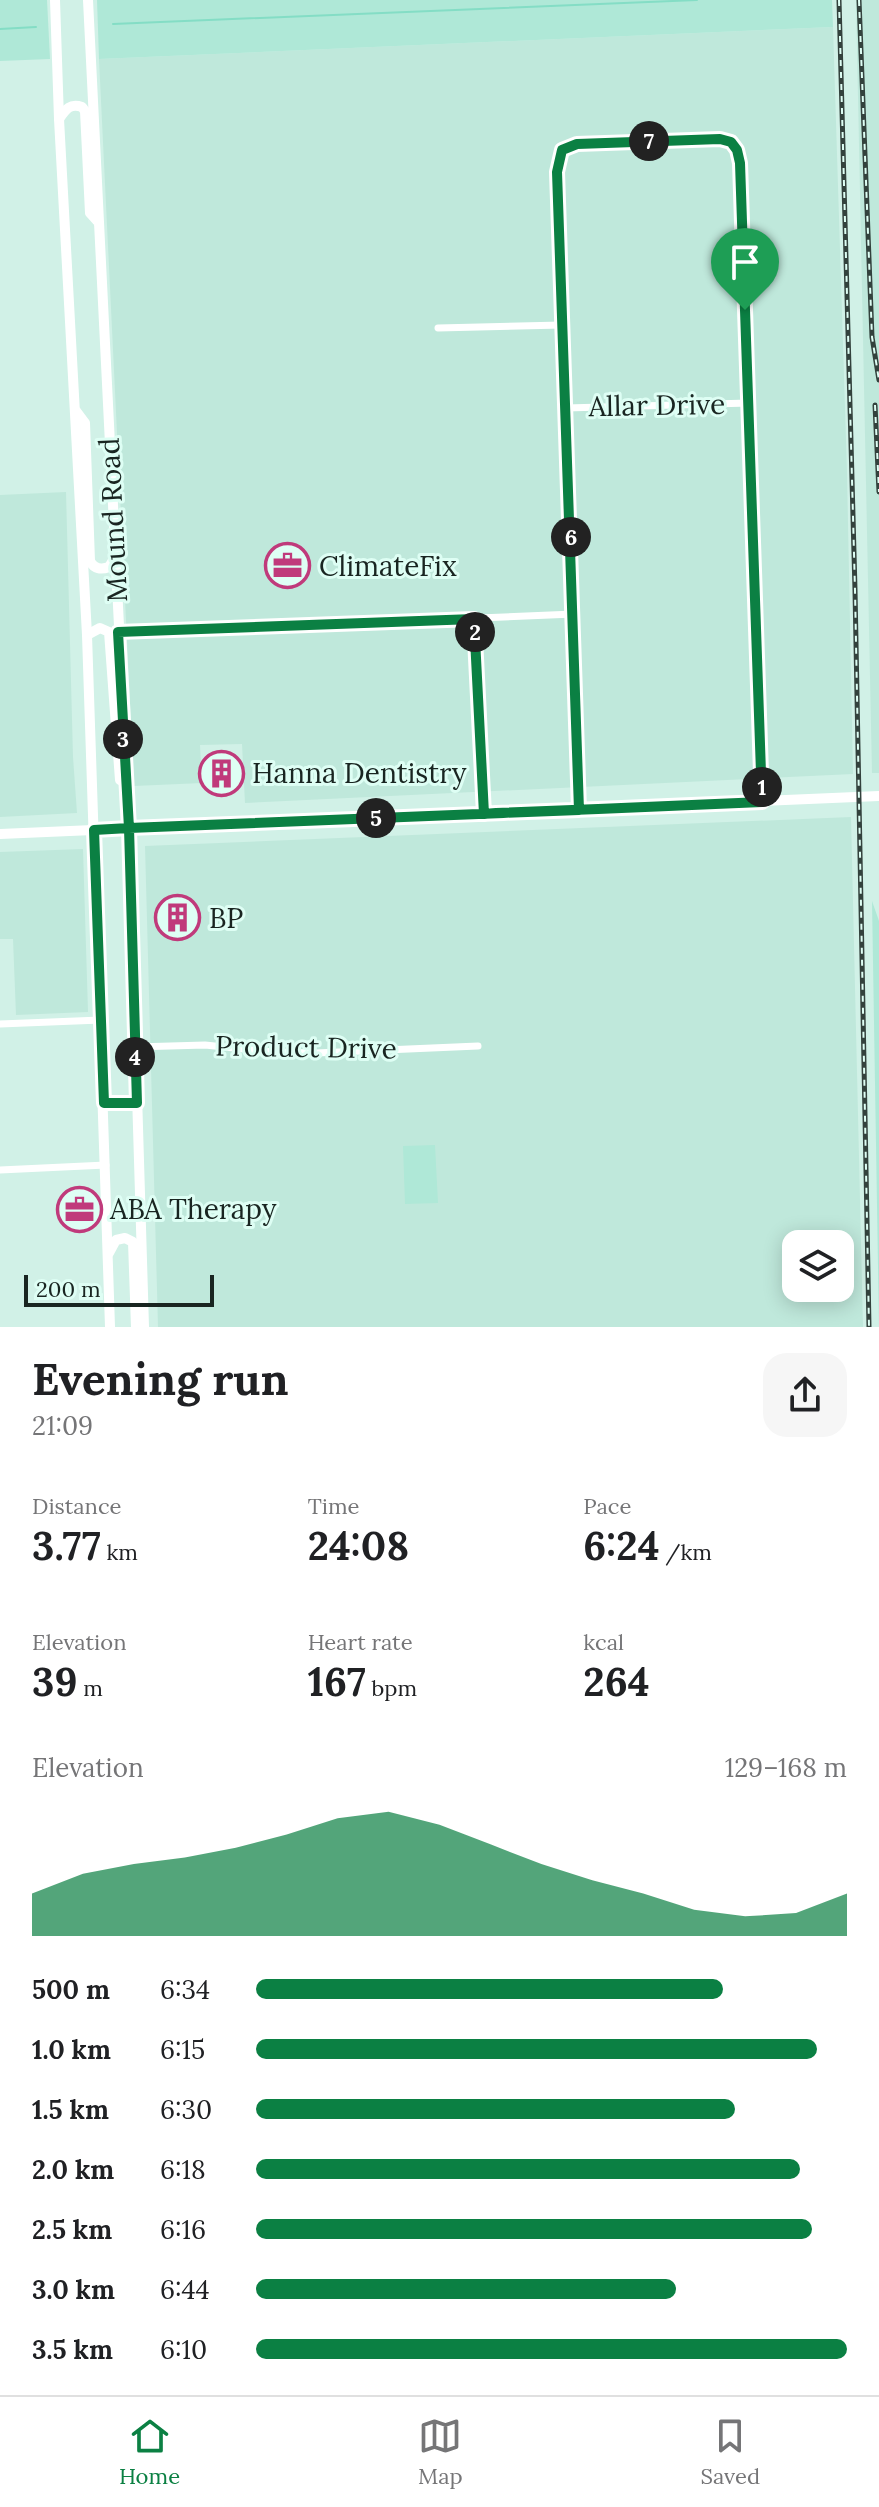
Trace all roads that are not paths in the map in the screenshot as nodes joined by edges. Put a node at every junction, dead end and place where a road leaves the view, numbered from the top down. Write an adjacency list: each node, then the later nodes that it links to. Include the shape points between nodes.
1 (55, 0): 3 (main road, Mound Road)
2 (88, 0): 4 (main road, Mound Road)
3 (59, 119): 4 (main road, via 69,106 85,111 90,213); 9 (main road, Mound Road)
4 (99, 223): 10 (main road, Mound Road)
5 (562, 325): 6 (street); 7 (street, via 557,172 562,150 577,144 731,142 740,163); 8 (street)
6 (438, 328)
7 (749, 403): 8 (street, Allar Drive); 17 (street)
8 (566, 408): 11 (street)
9 (74, 409): 10 (main road, via 85,423 90,561 105,569); 14 (main road, Mound Road)
10 (115, 557): 13 (main road, Mound Road)
11 (574, 614): 12 (street); 18 (street)
12 (477, 618): 13 (street); 19 (street)
13 (118, 632): 16 (main road, Mound Road)
14 (87, 635): 16 (main road, via 100,628 109,632 118,774); 21 (main road, Mound Road)
15 (879, 796): 17 (main road)
16 (126, 797): 20 (main road, Mound Road)
17 (762, 802): 18 (main road)
18 (579, 810): 19 (main road)
19 (484, 814): 20 (main road)
20 (129, 828): 21 (main road); 26 (main road, Mound Road)
21 (94, 830): 22 (main road); 23 (main road, Mound Road)
22 (0, 834)
23 (101, 1020): 24 (street); 27 (main road, Mound Road)
24 (0, 1024)
25 (478, 1046): 26 (street, Product Drive, via 316,1053 205,1045)
26 (135, 1047): 28 (main road, Mound Road)
27 (104, 1103): 28 (main road); 29 (main road, Mound Road)
28 (137, 1103): 34 (main road, Mound Road)
29 (106, 1165): 30 (street); 31 (main road, Mound Road)
30 (0, 1170)
31 (108, 1255): 32 (main road, Mound Road); 33 (main road, via 116,1240 133,1242)
32 (110, 1327)
33 (136, 1327)
34 (144, 1327)

